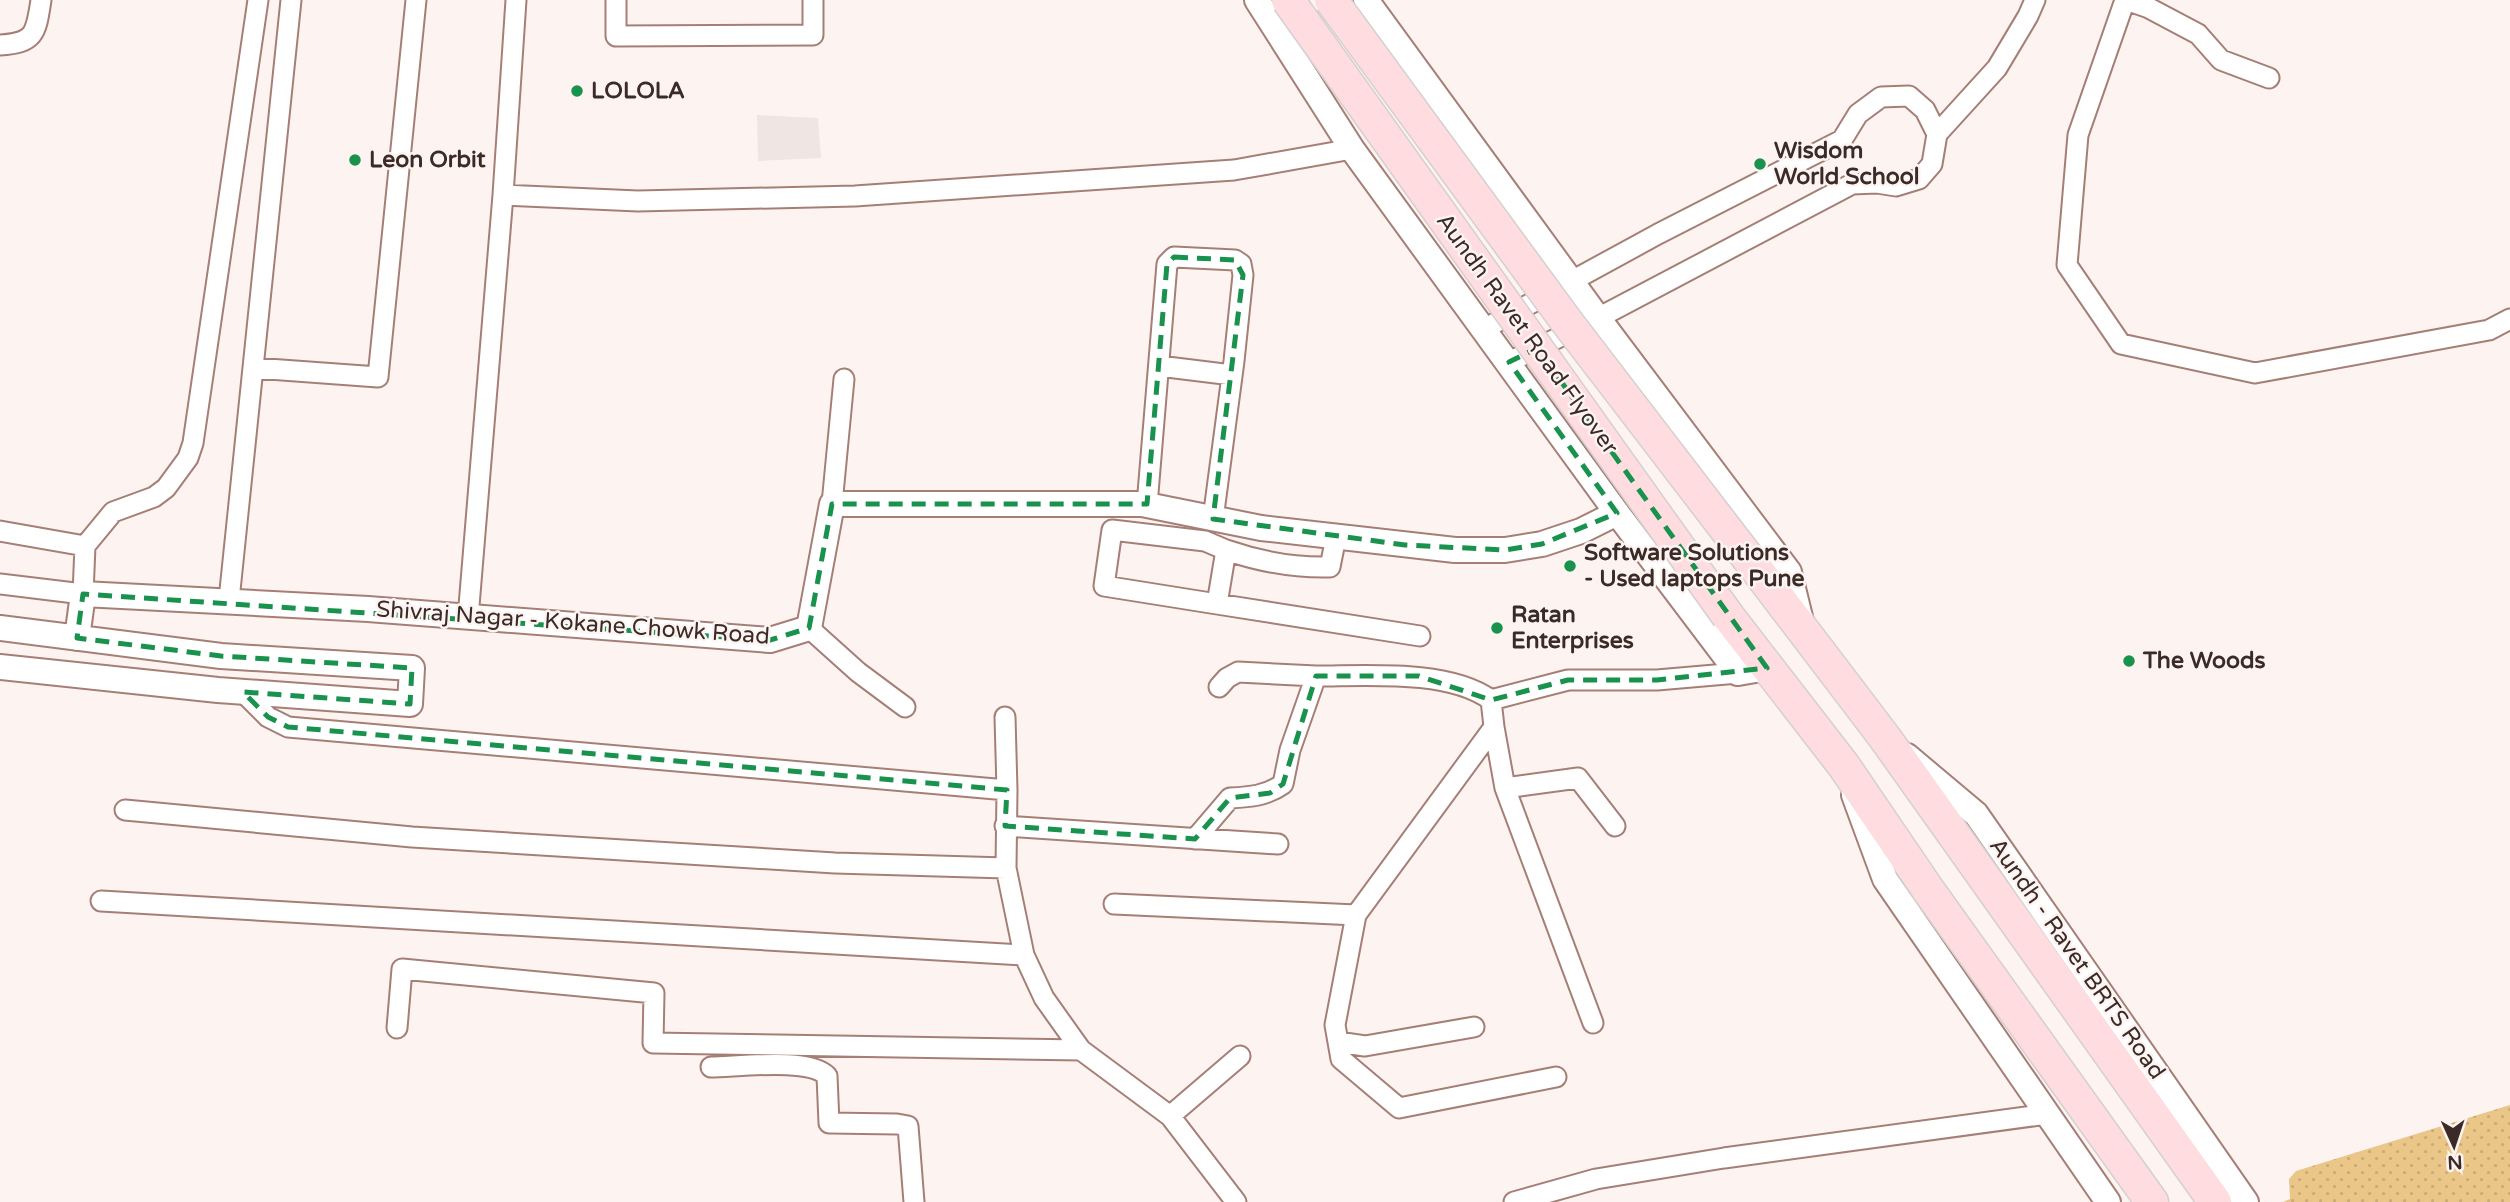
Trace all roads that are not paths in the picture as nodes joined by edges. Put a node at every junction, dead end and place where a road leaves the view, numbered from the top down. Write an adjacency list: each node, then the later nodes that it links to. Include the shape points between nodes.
1 (41, 0): 14 (street, via 36,32 28,40)
2 (258, 0): 34 (street, via 188,458 166,488 113,512)
3 (291, 0): 25 (street)
4 (416, 0): 25 (street, via 378,377)
5 (516, 0): 18 (street)
6 (616, 0): 7 (street, via 616,36 813,35)
7 (813, 0)
8 (1257, 0): 17 (street)
9 (1288, 0): 48 (main road, Aundh Ravet Road Flyover, bridge, via 1728,616)
10 (1331, 0): 43 (main road, Aundh Ravet Road Flyover, bridge, via 1567,322)
11 (1366, 0): 19 (street)
12 (2035, 0): 16 (street, via 1997,68)
13 (2126, 0): 15 (street, via 2197,34 2221,60); 21 (street, via 2078,135 2067,265 2121,344 2255,373 2489,330)
14 (0, 45)
15 (2269, 78)
16 (1937, 134): 19 (street, via 1925,110 1909,96 1881,97 1858,114 1842,140); 20 (street, via 1933,164 1919,179 1896,186 1852,184)
17 (1352, 149): 18 (street, via 1234,170 868,195 639,201); 22 (street)
18 (503, 195): 40 (street)
19 (1572, 281): 20 (street); 22 (street)
20 (1598, 318): 23 (street); 43 (street, via 1790,572)
21 (2510, 319)
22 (1484, 329): 23 (street)
23 (1509, 362): 30 (street)
24 (1159, 366): 26 (street); 26 (street, via 1169,260 1235,260 1243,275); 29 (street)
25 (254, 368): 38 (street)
26 (1232, 375): 31 (street)
27 (844, 379): 28 (street)
28 (832, 504): 29 (street); 42 (street)
29 (1147, 505): 31 (street)
30 (1617, 513): 33 (street, via 1542,544 1505,550 1455,550); 48 (street)
31 (1213, 519): 33 (street)
32 (0, 531): 34 (street)
33 (1336, 537): 35 (street, via 1330,566 1281,566)
34 (85, 546): 37 (street)
35 (1226, 550): 39 (street); 39 (street, via 1205,541 1112,530 1104,586)
36 (0, 584): 37 (street)
37 (83, 594): 38 (street, Shivraj Nagar - Kokane Chowk Road); 45 (street)
38 (229, 600): 40 (street, Shivraj Nagar - Kokane Chowk Road)
39 (1217, 604): 44 (street)
40 (468, 618): 42 (street, Shivraj Nagar - Kokane Chowk Road, via 770,640)
41 (0, 628): 45 (street)
42 (809, 628): 54 (street)
43 (1803, 632): 57 (main road, Aundh Ravet Road Flyover)
44 (1420, 636)
45 (77, 638): 46 (street)
46 (221, 656): 51 (street); 52 (street, via 412,668 410,704)
47 (0, 667): 51 (street)
48 (1752, 670): 53 (street, via 1657,680 1568,680); 58 (main road, Aundh Ravet Road Flyover)
49 (1316, 676): 50 (street, via 1238,672); 53 (street, via 1419,676 1480,691); 64 (street, via 1283,784 1270,793 1230,798)
50 (1219, 687)
51 (218, 690): 52 (street)
52 (243, 692): 60 (street, via 268,717 288,727)
53 (1491, 699): 56 (street)
54 (905, 707)
55 (1005, 717): 60 (street)
56 (1494, 727): 59 (street); 69 (street)
57 (1885, 738): 86 (main road, Aundh Ravet Road Flyover); 87 (street, Aundh - Ravet BRTS Road, via 1976,814)
58 (1844, 766): 79 (street, via 1885,879); 85 (main road, Aundh Ravet Road Flyover)
59 (1505, 788): 63 (street, via 1577,778); 71 (street)
60 (1007, 790): 62 (street)
61 (125, 810): 66 (street, via 412,837 835,863)
62 (1006, 826): 64 (street); 66 (street)
63 (1615, 826)
64 (1195, 839): 65 (street)
65 (1278, 844)
66 (1006, 868): 70 (street)
67 (101, 901): 70 (street)
68 (1114, 904): 69 (street)
69 (1356, 915): 74 (street, via 1335,1025)
70 (1024, 955): 75 (street, via 1044,998)
71 (1593, 1023)
72 (1474, 1027): 74 (street, via 1365,1046)
73 (397, 1028): 75 (street, via 402,968 654,993 653,1043)
74 (1338, 1042): 78 (street, via 1341,1059 1399,1108)
75 (1081, 1049): 80 (street)
76 (1240, 1056): 80 (street)
77 (711, 1067): 81 (street, via 801,1065 822,1070 827,1076 829,1123 908,1126)
78 (1556, 1077)
79 (2047, 1114): 83 (street, via 1596,1179); 84 (street)
80 (1170, 1116): 82 (street)
81 (914, 1202)
82 (1236, 1202)
83 (1514, 1202)
84 (2108, 1202)
85 (2152, 1202)
86 (2215, 1202)
87 (2246, 1202)

